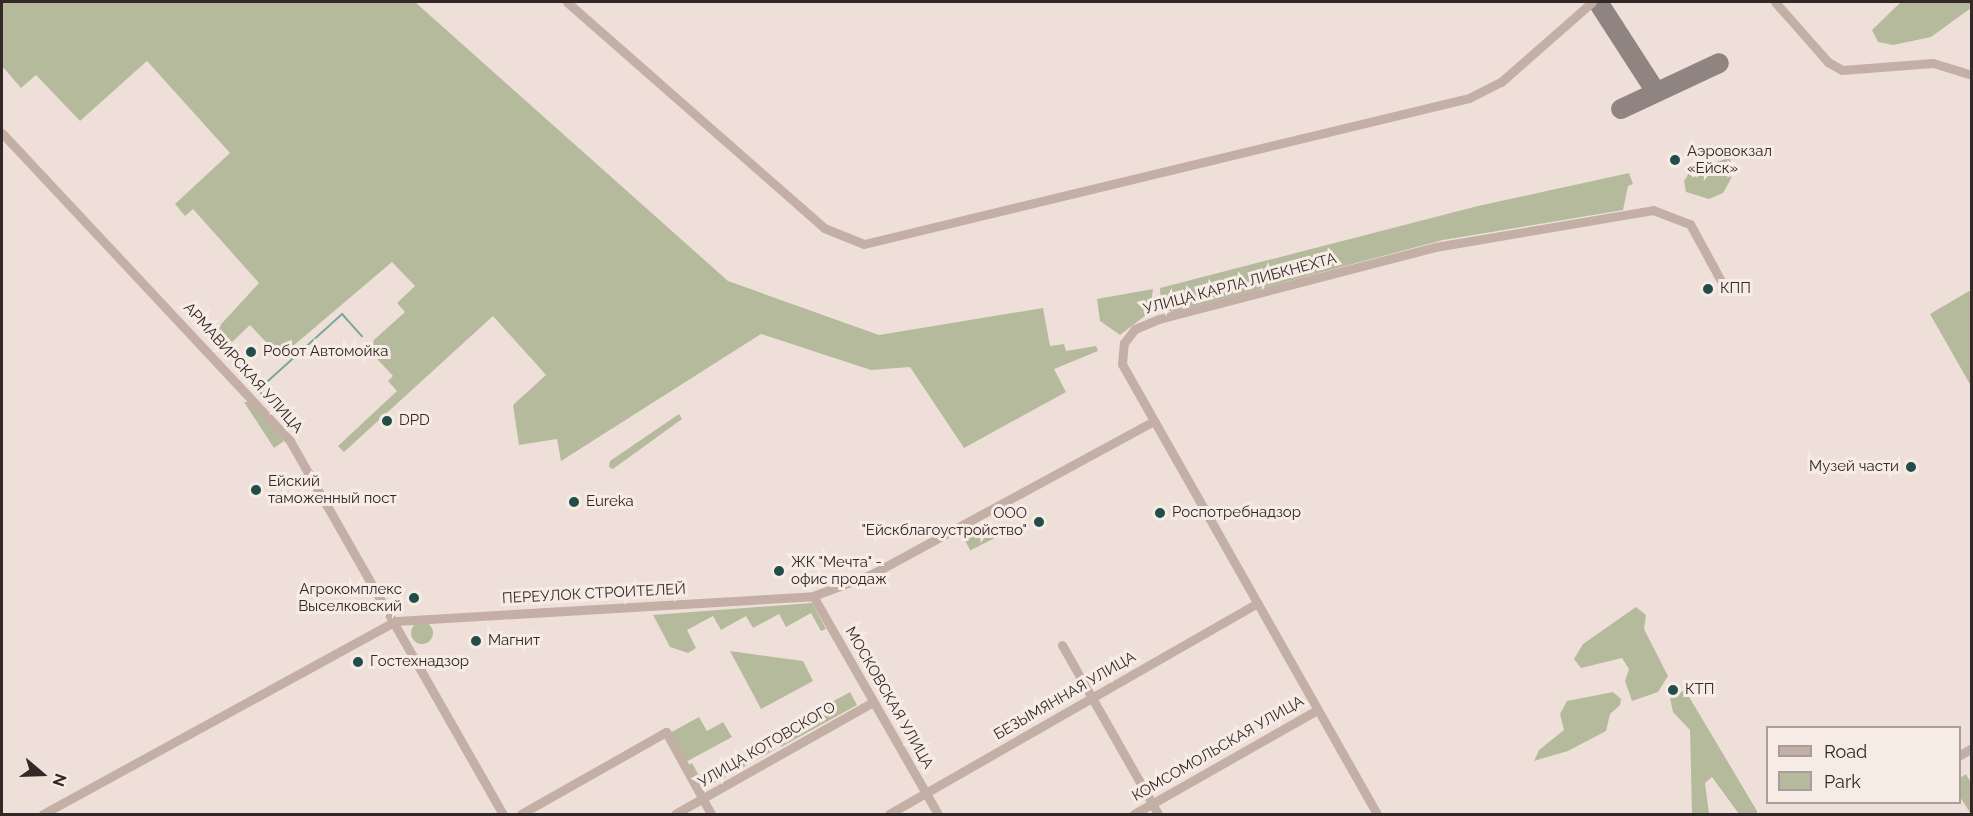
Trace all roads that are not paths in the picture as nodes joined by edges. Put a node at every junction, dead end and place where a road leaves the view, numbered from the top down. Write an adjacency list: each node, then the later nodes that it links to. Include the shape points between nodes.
1 (567, 2): 2 (street, via 824,228 864,244 1469,98 1501,82)
2 (1592, 2)
3 (1775, 2): 4 (street, via 1828,62 1842,70 1934,63)
4 (1971, 75)
5 (2, 133): 10 (street, АРМАВИРСКАЯ УЛИЦА, via 283,432)
6 (1720, 279): 7 (street, УЛИЦА КАРЛА ЛИБКНЕХТА, via 1690,224 1653,210 1435,247 1144,325 1128,337 1121,358)
7 (1154, 421): 8 (street, ПЕРЕУЛОК СТРОИТЕЛЕЙ, via 872,574); 9 (street, УЛИЦА КАРЛА ЛИБКНЕХТА)
8 (813, 596): 10 (street, ПЕРЕУЛОК СТРОИТЕЛЕЙ); 13 (street, МОСКОВСКАЯ УЛИЦА)
9 (1257, 603): 12 (street, БЕЗЫМЯННАЯ УЛИЦА); 14 (street, УЛИЦА КАРЛА ЛИБКНЕХТА)
10 (396, 621): 18 (street, ПЕРЕУЛОК СТРОИТЕЛЕЙ); 19 (street, АРМАВИРСКАЯ УЛИЦА)
11 (1062, 645): 12 (street)
12 (1092, 698): 15 (street, БЕЗЫМЯННАЯ УЛИЦА); 17 (street)
13 (873, 702): 15 (street, МОСКОВСКАЯ УЛИЦА); 16 (street, УЛИЦА КОТОВСКОГО)
14 (1317, 710): 17 (street, КОМСОМОЛЬСКАЯ УЛИЦА); 27 (street, УЛИЦА КАРЛА ЛИБКНЕХТА)
15 (926, 793): 23 (street, БЕЗЫМЯННАЯ УЛИЦА); 24 (street, МОСКОВСКАЯ УЛИЦА)
16 (702, 799): 20 (street, via 666,732); 21 (street, УЛИЦА КОТОВСКОГО); 22 (street)
17 (1152, 804): 25 (street, КОМСОМОЛЬСКАЯ УЛИЦА); 26 (street)
18 (43, 814)
19 (503, 814)
20 (521, 814)
21 (675, 814)
22 (711, 814)
23 (889, 814)
24 (938, 814)
25 (1134, 814)
26 (1158, 814)
27 (1377, 814)

